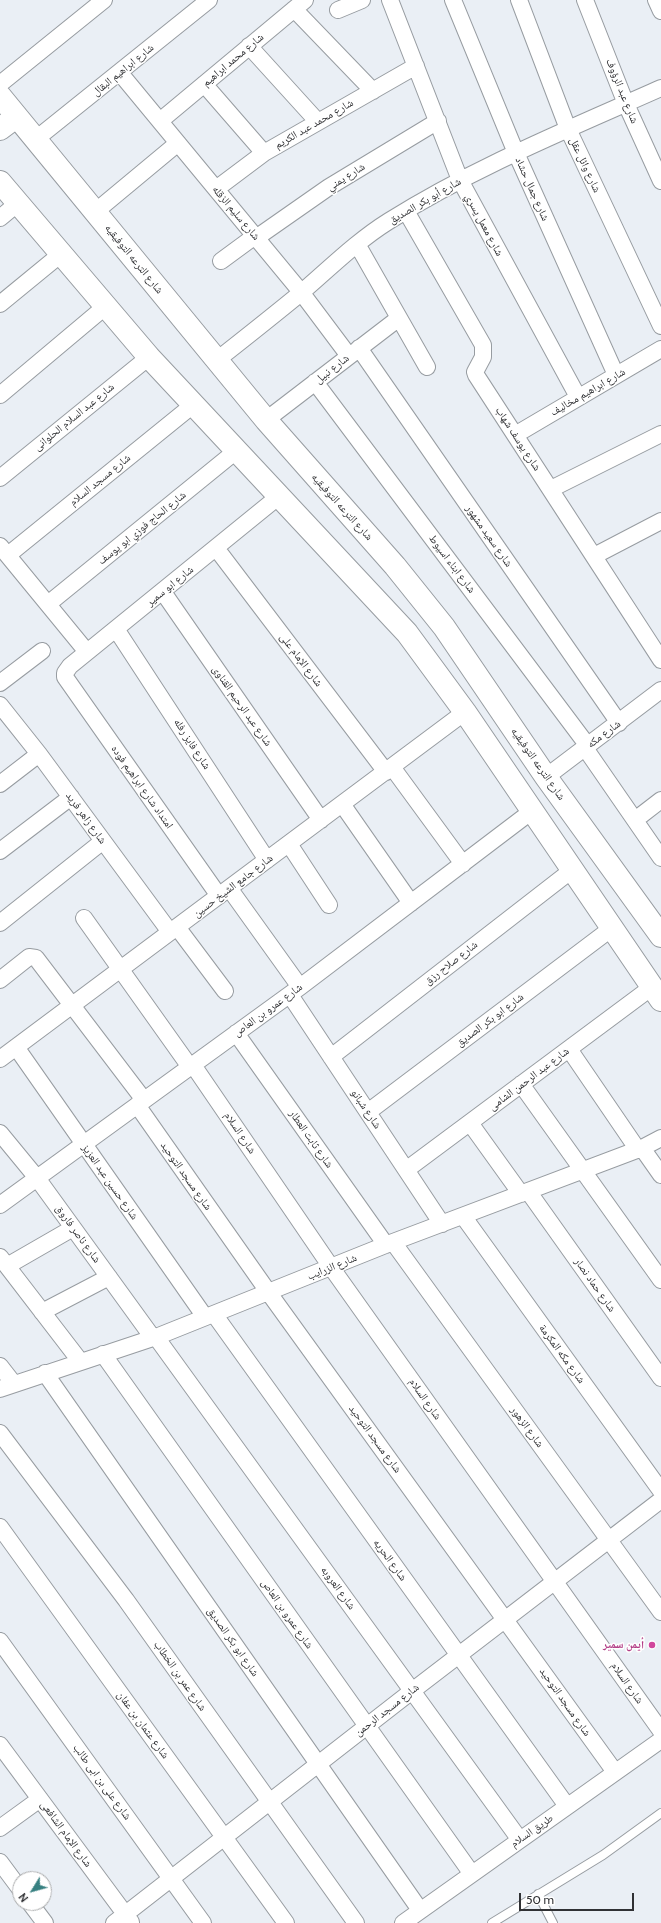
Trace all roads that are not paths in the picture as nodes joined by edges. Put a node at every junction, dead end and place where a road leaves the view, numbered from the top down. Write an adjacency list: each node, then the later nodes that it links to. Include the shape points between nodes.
1 (104, 0): 15 (street)
2 (209, 0): 14 (street, شارع ابراهيم البقال)
3 (362, 0): 10 (street)
4 (390, 0): 13 (street, شارع معمل يسري)
5 (453, 0): 29 (street, شارع جمال حشاد)
6 (519, 0): 25 (street, شارع وائل عقل)
7 (585, 0): 20 (street, شارع عبد الرؤوف)
8 (656, 0): 11 (street)
9 (300, 4): 12 (street, شارع محمد ابراهيم); 18 (street)
10 (338, 10)
11 (661, 11)
12 (249, 46): 16 (street, شارع محمد ابراهيم); 23 (street)
13 (416, 66): 18 (street, شارع محمد عبد الكريم); 22 (street, شارع معمل يسري)
14 (120, 73): 21 (street, شارع سليم الزقله); 26 (street, شارع ابراهيم البقال)
15 (0, 84)
16 (204, 84): 21 (street, شارع محمد ابراهيم); 28 (street)
17 (661, 88): 20 (street, شارع أبو بكر الصديق)
18 (372, 90): 23 (street, شارع محمد عبد الكريم)
19 (0, 96): 24 (main road, شارع الترعه التوفيقيه)
20 (626, 104): 25 (street, شارع أبو بكر الصديق); 31 (street, شارع عبد الرؤوف)
21 (160, 121): 27 (street, شارع سليم الزقله)
22 (438, 121): 30 (street, شارع معمل يسري); 38 (street, شارع يمني, via 329,187)
23 (318, 122): 28 (street, شارع محمد عبد الكريم)
24 (8, 123): 26 (main road, شارع الترعه التوفيقيه)
25 (568, 129): 29 (street, شارع أبو بكر الصديق); 46 (street, شارع وائل عقل)
26 (36, 139): 36 (main road, شارع الترعه التوفيقيه)
27 (178, 143): 33 (street, شارع سليم الزقله); 36 (street)
28 (264, 153): 33 (street, شارع محمد عبد الكريم)
29 (516, 153): 30 (street, شارع أبو بكر الصديق); 52 (street, شارع جمال حشاد)
30 (460, 180): 35 (street, شارع أبو بكر الصديق); 55 (street, شارع معمل يسري)
31 (661, 181)
32 (0, 182): 34 (main road)
33 (216, 189): 38 (street, شارع سليم الزقله)
34 (18, 203): 37 (street); 40 (main road)
35 (406, 211): 39 (street, شارع أبو بكر الصديق); 58 (street, شارع يوسف شهاب, via 483,345 484,351 476,375)
36 (95, 212): 50 (main road, شارع الترعه التوفيقيه)
37 (0, 218)
38 (256, 237): 41 (street, شارع يمني); 42 (street, شارع سليم الزقله)
39 (357, 244): 42 (street, شارع أبو بكر الصديق); 45 (street)
40 (61, 254): 43 (street); 44 (main road)
41 (221, 261)
42 (301, 292): 48 (street, شارع سليم الزقله); 50 (street, شارع أبو بكر الصديق)
43 (0, 304)
44 (106, 306): 49 (main road); 54 (street)
45 (399, 318): 48 (street, شارع نبيل); 51 (street)
46 (661, 326)
47 (661, 349): 52 (street, شارع ابراهيم مخاليف)
48 (354, 352): 53 (street, شارع نبيل); 79 (street, شارع سعيد مشهور)
49 (149, 357): 56 (main road); 61 (street, شارع عبد السلام الحلوانى)
50 (217, 360): 57 (main road, شارع الترعه التوفيقيه)
51 (426, 367)
52 (616, 375): 55 (street, شارع ابراهيم مخاليف)
53 (315, 382): 57 (street, شارع نبيل); 80 (street, شارع ابناء اسيوط)
54 (0, 395)
55 (578, 398): 58 (street, شارع ابراهيم مخاليف)
56 (193, 405): 60 (main road); 66 (street, شارع مسجد السلام)
57 (266, 420): 83 (main road, شارع الترعه التوفيقيه, via 395,566 444,628)
58 (515, 434): 62 (street, شارع يوسف شهاب)
59 (661, 434): 62 (street)
60 (236, 451): 63 (main road); 69 (street, شارع الحاج فوزي ابو يوسف)
61 (0, 478)
62 (551, 489): 67 (street, شارع يوسف شهاب)
63 (278, 498): 65 (street, شارع ابو سمير); 78 (main road, via 402,628)
64 (661, 521): 67 (street)
65 (216, 548): 68 (street, شارع ابو سمير); 82 (street, شارع الإمام على)
66 (4, 551): 69 (street)
67 (594, 556): 73 (street, شارع يوسف شهاب)
68 (163, 592): 70 (street, شارع ابو سمير); 89 (street, شارع عبد الرحيم القناوى)
69 (48, 604): 72 (street)
70 (116, 629): 72 (street, شارع ابو سمير); 95 (street, شارع فايز رفله)
71 (42, 651): 75 (street)
72 (87, 652): 74 (street, شارع ابو سمير, via 70,666)
73 (661, 660)
74 (65, 677): 98 (street, امتداد شارع ابراهيم فوده)
75 (0, 683)
76 (661, 690): 79 (street, شارع مكه)
77 (2, 709): 81 (street, شارع زاهر فريد)
78 (465, 712): 82 (street, شارع جامع الشيخ حسين); 88 (main road)
79 (619, 723): 80 (street, شارع مكه)
80 (586, 747): 83 (street, شارع مكه); 90 (street, شارع ابناء اسيوط)
81 (39, 754): 84 (street); 85 (street, شارع زاهر فريد)
82 (389, 769): 87 (street, شارع جامع الشيخ حسين); 96 (street, شارع الإمام على)
83 (546, 777): 105 (main road, شارع الترعه التوفيقيه)
84 (0, 784)
85 (71, 797): 91 (street, شارع زاهر فريد); 93 (street)
86 (661, 800): 90 (street)
87 (342, 804): 89 (street, شارع جامع الشيخ حسين); 99 (street)
88 (532, 811): 96 (street, شارع عمرو بن العاص); 97 (main road)
89 (321, 820): 92 (street, شارع جامع الشيخ حسين)
90 (635, 820): 94 (street, شارع ابناء اسيوط)
91 (103, 841): 102 (street); 104 (street, شارع زاهر فريد)
92 (289, 844): 95 (street, شارع جامع الشيخ حسين); 100 (street)
93 (0, 851)
94 (661, 858)
95 (268, 860): 98 (street, شارع جامع الشيخ حسين)
96 (463, 864): 99 (street, شارع عمرو بن العاص)
97 (572, 870): 103 (main road); 115 (street, شارع صلاح رزق)
98 (224, 892): 104 (street, شارع جامع الشيخ حسين); 109 (street, امتداد شارع ابراهيم فوده)
99 (411, 903): 109 (street, شارع عمرو بن العاص)
100 (329, 905)
101 (84, 918): 106 (street)
102 (0, 923)
103 (612, 928): 110 (main road); 120 (street, شارع ابو بكر الصديق)
104 (174, 930): 106 (street, شارع جامع الشيخ حسين); 108 (street, شارع زاهر فريد)
105 (661, 936)
106 (120, 969): 111 (street, شارع جامع الشيخ حسين); 117 (street)
107 (0, 980): 111 (street, شارع مسجد التوحيد, via 32,956)
108 (225, 991)
109 (295, 991): 112 (street, شارع عمرو بن العاص); 115 (street, شارع شبانو)
110 (656, 994): 114 (street, شارع عبد الرحمن الشامى)
111 (72, 1005): 113 (street, شارع جامع الشيخ حسين); 119 (street, شارع مسجد التوحيد)
112 (236, 1033): 117 (street, شارع عمرو بن العاص); 135 (street, شارع ثابت العطار)
113 (16, 1048): 116 (street, شارع جامع الشيخ حسين); 124 (street, شارع حسين عبد العزيز)
114 (569, 1049): 118 (street, شارع عبد الرحمن الشامى); 125 (street)
115 (331, 1057): 120 (street, شارع شبانو)
116 (0, 1059)
117 (191, 1066): 119 (street, شارع عمرو بن العاص); 137 (street, شارع السلام)
118 (521, 1084): 121 (street, شارع عبد الرحمن الشامى); 127 (street)
119 (140, 1103): 124 (street, شارع عمرو بن العاص); 140 (street, شارع مسجد التوحيد)
120 (368, 1112): 126 (street, شارع شبانو)
121 (470, 1123): 126 (street, شارع عبد الرحمن الشامى); 130 (street, شارع حماد نصار)
122 (0, 1133): 129 (street, شارع ناصر فاروق)
123 (661, 1138): 125 (street, شارع الزرايب)
124 (83, 1144): 129 (street, شارع عمرو بن العاص); 142 (street, شارع حسين عبد العزيز)
125 (640, 1149): 127 (street, شارع الزرايب); 128 (street)
126 (406, 1170): 133 (street, شارع شبانو)
127 (582, 1171): 130 (street, شارع الزرايب); 139 (street)
128 (661, 1175)
129 (37, 1178): 131 (street, شارع عمرو بن العاص); 134 (street, شارع ناصر فاروق)
130 (525, 1193): 132 (street, شارع الزرايب); 148 (street, شارع حماد نصار)
131 (0, 1205)
132 (463, 1216): 133 (street, شارع الزرايب); 151 (street, شارع مكه المكرمة)
133 (442, 1224): 135 (street, شارع الزرايب)
134 (73, 1228): 136 (street); 138 (street, شارع ناصر فاروق)
135 (389, 1244): 137 (street, شارع الزرايب); 154 (street, شارع الزهور)
136 (4, 1261): 141 (street)
137 (331, 1267): 140 (street, شارع الزرايب); 155 (street, شارع السلام)
138 (109, 1277): 141 (street); 143 (street, شارع ناصر فاروق)
139 (661, 1280)
140 (269, 1293): 142 (street, شارع الزرايب); 157 (street, شارع مسجد التوحيد)
141 (42, 1312): 145 (street)
142 (210, 1315): 143 (street, شارع الزرايب); 159 (street, شارع الحريه)
143 (155, 1337): 144 (street, شارع الزرايب); 160 (street, شارع العروبه)
144 (103, 1354): 145 (street, شارع الزرايب); 161 (street, شارع عمرو بن العاص)
145 (80, 1361): 147 (street, شارع الزرايب)
146 (0, 1366): 149 (street)
147 (45, 1373): 149 (street, شارع الزرايب); 165 (street, شارع ابو بكر الصديق)
148 (661, 1378)
149 (7, 1387)
150 (0, 1433): 168 (street, شارع عمر بن الخطاب, via 126,1600)
151 (661, 1491)
152 (661, 1500): 154 (street, شارع مسجد الرحمن)
153 (0, 1527): 172 (street, شارع عثمان بن عفان)
154 (609, 1540): 155 (street, شارع مسجد الرحمن); 156 (street, شارع الزهور)
155 (555, 1581): 157 (street, شارع مسجد الرحمن); 162 (street, شارع السلام)
156 (661, 1612)
157 (506, 1619): 159 (street, شارع مسجد الرحمن); 166 (street, شارع مسجد التوحيد)
158 (0, 1641): 176 (street, شارع على بن ابى طالب)
159 (459, 1655): 160 (street, شارع مسجد الرحمن); 169 (street, شارع الحريه)
160 (412, 1691): 161 (street, شارع مسجد الرحمن); 173 (street, شارع العروبه)
161 (367, 1726): 165 (street, شارع مسجد الرحمن); 175 (street, شارع عمرو بن العاص)
162 (661, 1731)
163 (661, 1740): 166 (street, طريق السلام)
164 (2, 1753): 167 (street, شارع الإمام الشافعى)
165 (318, 1764): 168 (street, شارع مسجد الرحمن); 179 (street, شارع ابو بكر الصديق)
166 (615, 1772): 169 (street, طريق السلام)
167 (40, 1799): 171 (street); 181 (street, شارع الإمام الشافعى)
168 (269, 1802): 172 (street, شارع مسجد الرحمن); 185 (street, شارع عمر بن الخطاب)
169 (567, 1806): 173 (street, طريق السلام)
170 (661, 1813): 178 (lane, via 603,1855)
171 (0, 1828)
172 (224, 1838): 176 (street, شارع مسجد الرحمن); 184 (street, شارع عثمان بن عفان)
173 (520, 1840): 175 (street, طريق السلام)
174 (2, 1870): 177 (street)
175 (472, 1874): 179 (street, طريق السلام)
176 (172, 1879): 181 (street, شارع مسجد الرحمن); 183 (street, شارع على بن ابى طالب)
177 (12, 1881)
178 (538, 1894): 187 (lane); 188 (lane)
179 (420, 1910): 186 (street, طريق السلام)
180 (36, 1911): 182 (street)
181 (124, 1920)
182 (44, 1923)
183 (203, 1923)
184 (286, 1923)
185 (356, 1923)
186 (403, 1923)
187 (492, 1923)
188 (553, 1923)

